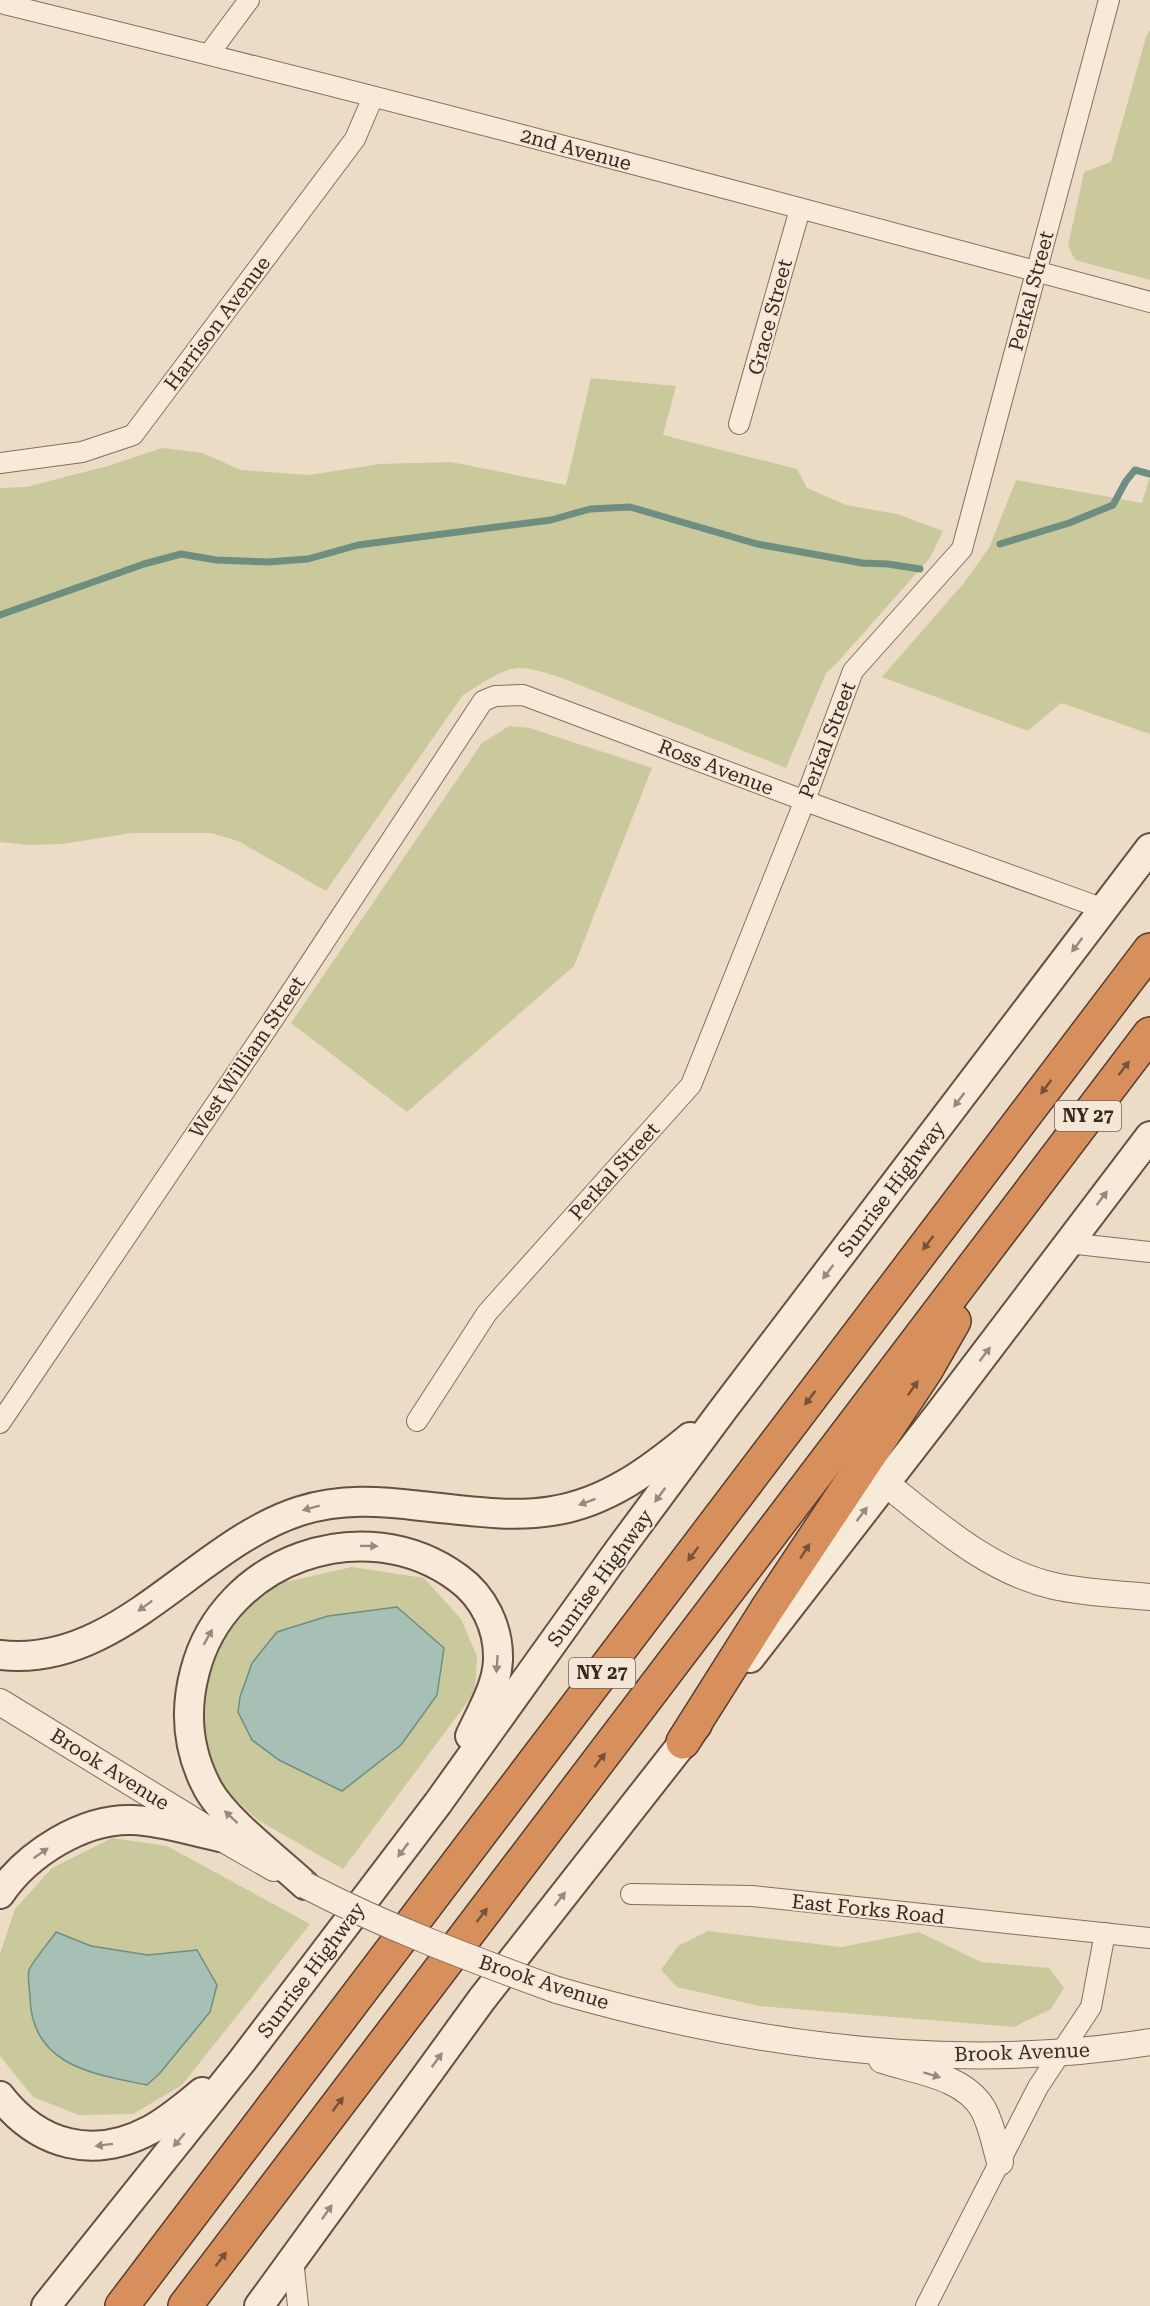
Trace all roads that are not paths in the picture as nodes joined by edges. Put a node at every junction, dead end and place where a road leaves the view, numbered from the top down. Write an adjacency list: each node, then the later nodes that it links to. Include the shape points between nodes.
1 (249, 0): 4 (street)
2 (1109, 0): 7 (street, Perkal Street)
3 (0, 3): 4 (street, 2nd Avenue)
4 (209, 54): 5 (street, 2nd Avenue)
5 (373, 97): 6 (street, 2nd Avenue); 10 (street, Harrison Avenue, via 355,140 133,435 82,452)
6 (800, 209): 7 (street, 2nd Avenue); 9 (street, Grace Street)
7 (1036, 272): 8 (street, 2nd Avenue); 12 (street, Perkal Street, via 962,549 853,671)
8 (1150, 302)
9 (740, 424)
10 (0, 463)
11 (495, 696): 12 (street, Ross Avenue, via 523,695); 23 (street, West William Street, via 483,701)
12 (805, 800): 14 (street, Ross Avenue); 22 (street, Perkal Street, via 691,1085 487,1313)
13 (1150, 848): 14 (main road, Sunrise Highway)
14 (1104, 909): 21 (main road, Sunrise Highway, one-way to 21)
15 (1150, 950): 44 (highway, NY 27, one-way to 44)
16 (1150, 1034): 18 (highway, NY 27, one-way to 16)
17 (1150, 1136): 19 (main road, one-way to 17)
18 (1026, 1198): 28 (highway, one-way to 18, via 926,1370); 45 (highway, NY 27, one-way to 18)
19 (1068, 1243): 20 (street); 24 (main road, one-way to 19)
20 (1150, 1252)
21 (722, 1411): 26 (main road, one-way to 26, via 651,1468 591,1501 553,1511 513,1514 376,1501 320,1505 247,1534 95,1638 58,1651); 29 (main road, Sunrise Highway, one-way to 29)
22 (417, 1421)
23 (0, 1423)
24 (885, 1483): 25 (street, via 967,1546 1015,1573 1064,1588); 28 (main road, one-way to 24)
25 (1150, 1597)
26 (0, 1655)
27 (0, 1702): 30 (street, Brook Avenue)
28 (683, 1742): 42 (main road, one-way to 28, via 482,1999)
29 (438, 1803): 31 (main road, one-way to 29, via 217,1802 196,1765 188,1722 194,1676 210,1633 241,1594 281,1565 331,1549 397,1549 449,1572 479,1598 498,1647 496,1674 487,1702); 39 (main road, Sunrise Highway, one-way to 39)
30 (220, 1837): 31 (street, Brook Avenue); 32 (main road, one-way to 30, via 22,1868 50,1847 108,1822 146,1821)
31 (305, 1885): 37 (street, Brook Avenue, bridge, via 397,1929 557,1990 711,2029)
32 (0, 1894)
33 (631, 1894): 34 (street, East Forks Road, via 752,1896)
34 (1105, 1934): 35 (street, East Forks Road); 38 (street, via 1091,2007)
35 (1150, 1938)
36 (1150, 2042): 38 (street, Brook Avenue)
37 (836, 2046): 38 (street, Brook Avenue, via 971,2056); 41 (street, one-way to 41, via 942,2078 971,2093 983,2109)
38 (1061, 2052): 41 (street, via 1038,2087)
39 (242, 2061): 40 (main road, one-way to 40, via 153,2129 106,2145 63,2143 20,2117); 43 (main road, Sunrise Highway, one-way to 43)
40 (0, 2096)
41 (1000, 2162): 48 (street)
42 (293, 2259): 46 (main road); 47 (street)
43 (46, 2306)
44 (122, 2306)
45 (185, 2306)
46 (259, 2306)
47 (298, 2306)
48 (926, 2306)

